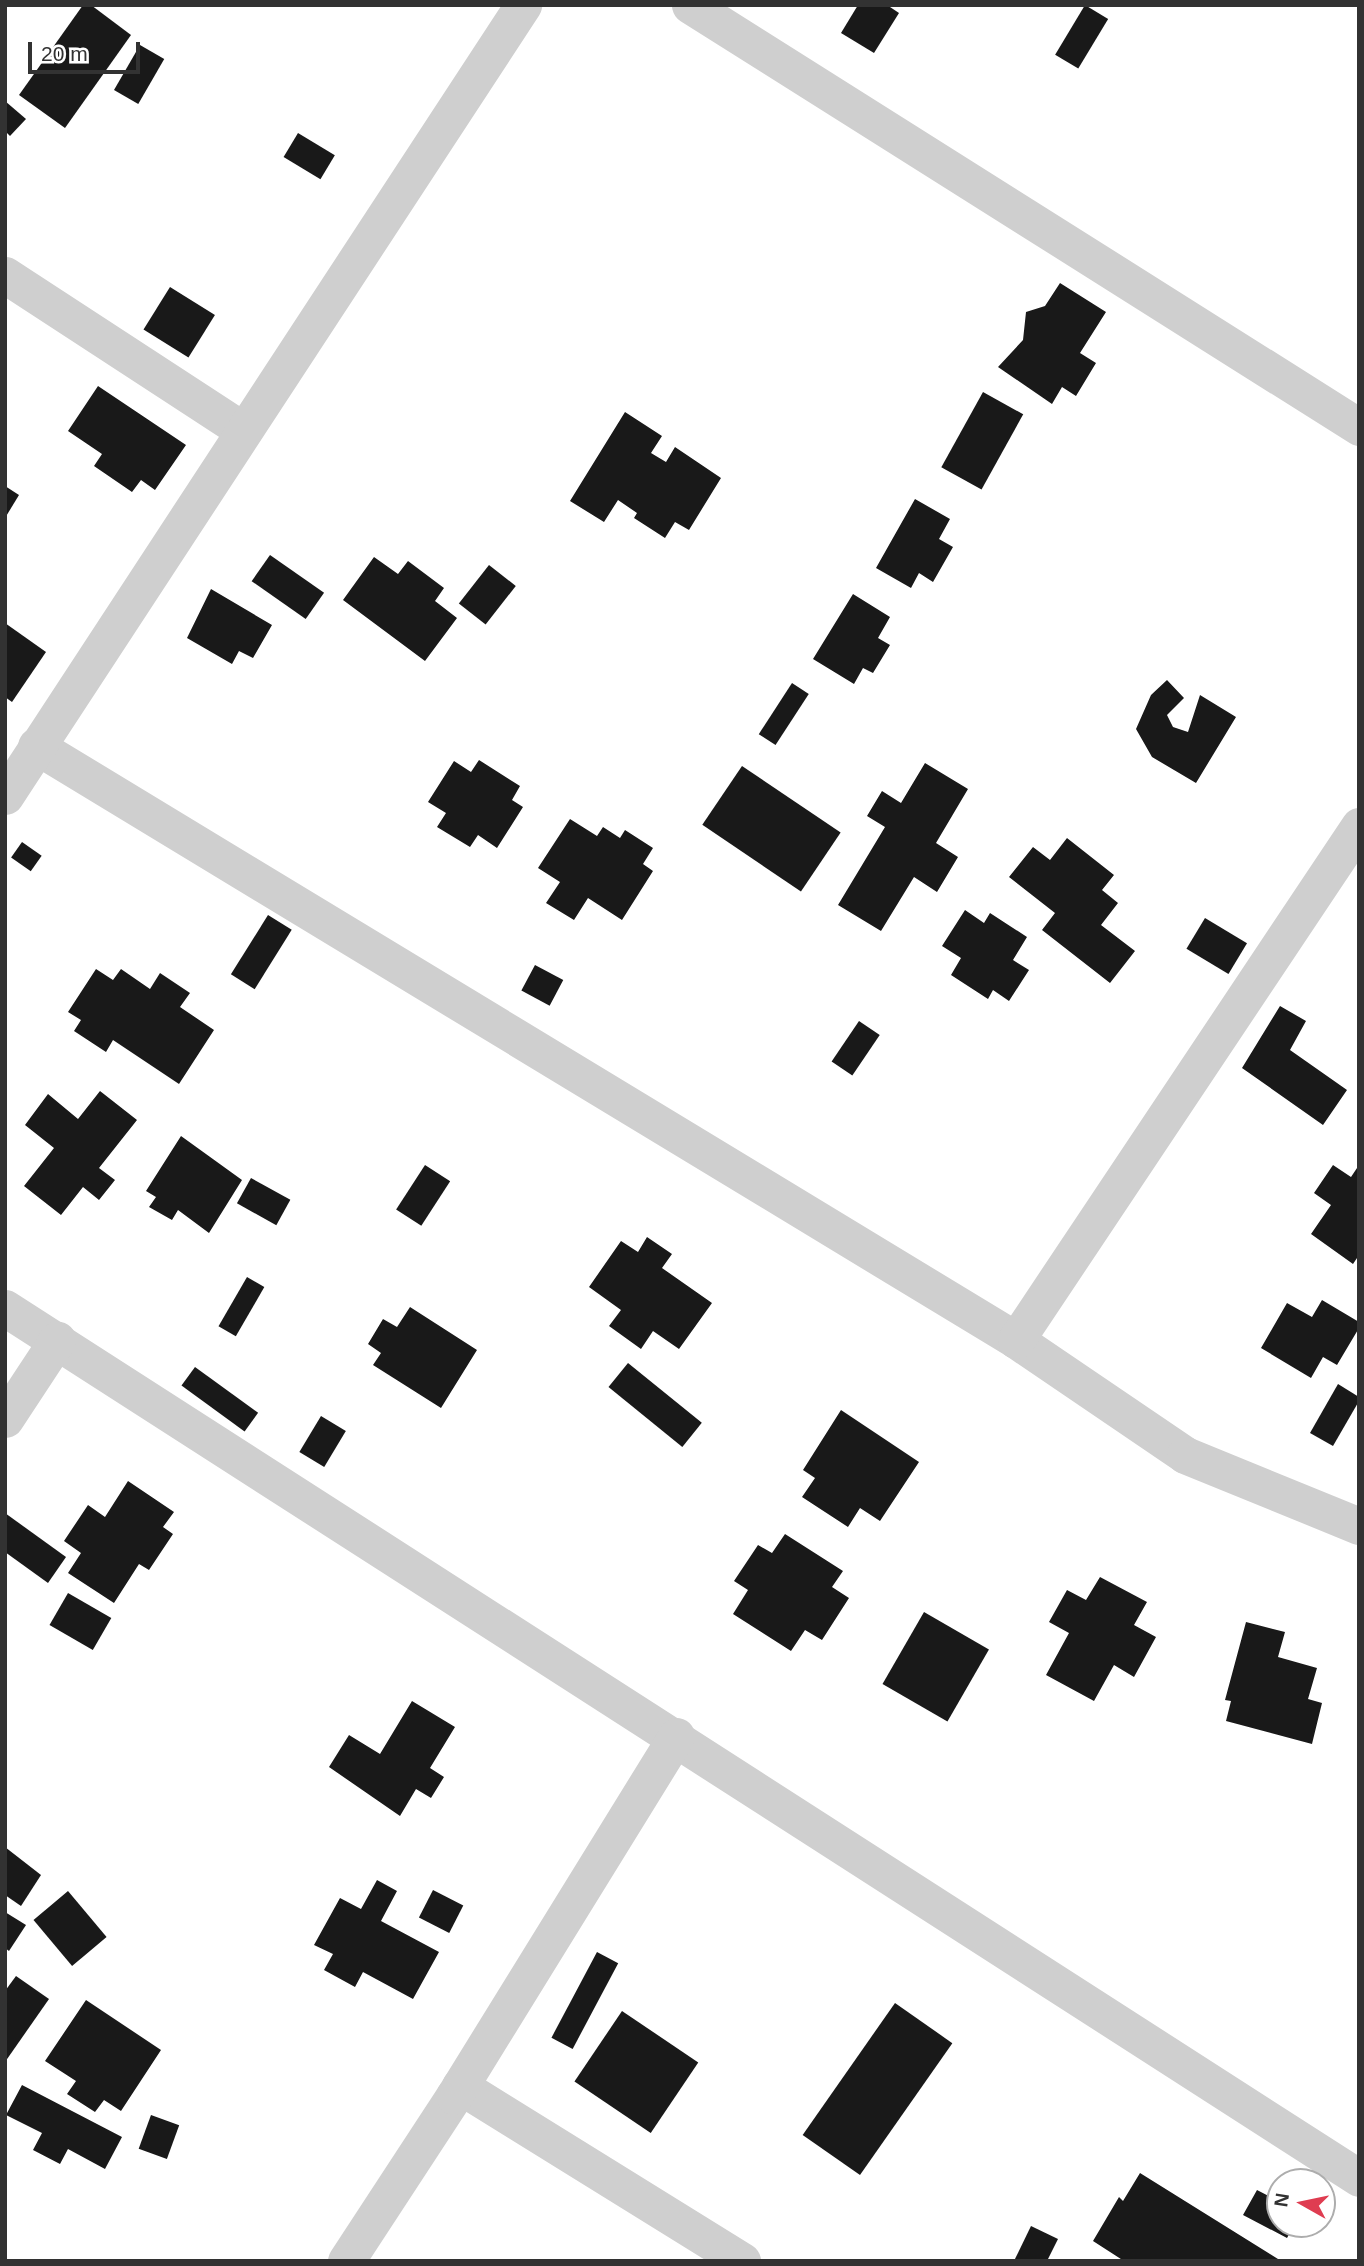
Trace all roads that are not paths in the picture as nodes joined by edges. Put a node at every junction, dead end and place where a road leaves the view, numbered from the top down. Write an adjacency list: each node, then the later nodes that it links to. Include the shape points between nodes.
1 (523, 5): 5 (street)
2 (690, 5): 4 (street)
3 (5, 275): 5 (street)
4 (1359, 427)
5 (244, 431): 6 (street)
6 (37, 746): 7 (street); 11 (street)
7 (5, 796)
8 (1359, 826): 11 (street)
9 (5, 1308): 10 (street)
10 (57, 1340): 12 (street); 14 (street)
11 (1016, 1340): 13 (street, via 1185,1455)
12 (5, 1419)
13 (1359, 1526)
14 (676, 1736): 15 (street); 16 (street)
15 (460, 2086): 17 (street); 18 (street)
16 (1359, 2178)
17 (346, 2261)
18 (742, 2261)

